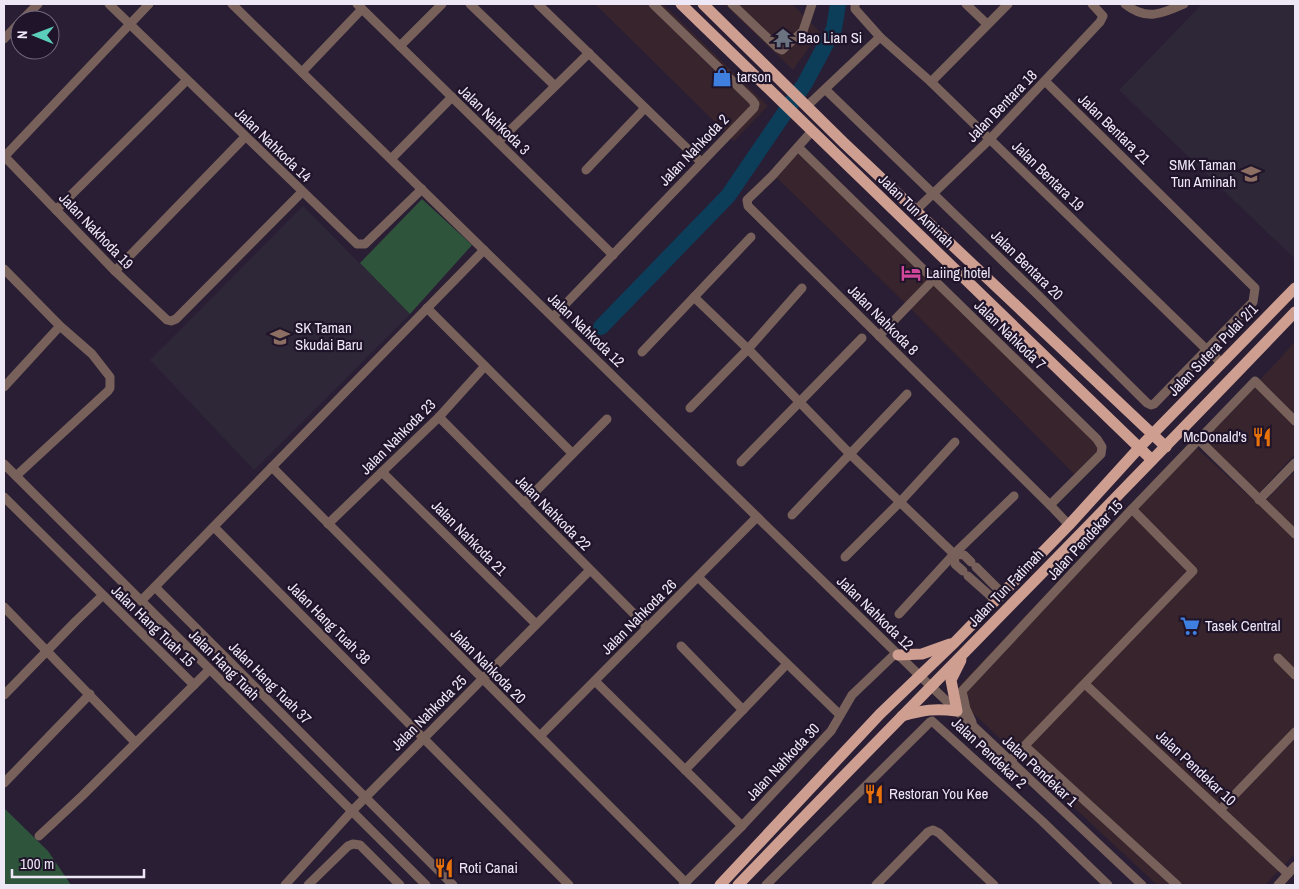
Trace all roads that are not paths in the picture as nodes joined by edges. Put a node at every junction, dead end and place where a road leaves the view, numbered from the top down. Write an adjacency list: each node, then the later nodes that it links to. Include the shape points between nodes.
1 (109, 4): 19 (street, Jalan Nahkoda 14)
2 (149, 4): 19 (street)
3 (232, 4): 24 (street, Jalan Nahkoda 12)
4 (442, 4): 22 (street)
5 (470, 4): 28 (street)
6 (538, 4): 23 (street)
7 (653, 4): 40 (street, Jalan Nahkoda 2, via 754,104 754,108)
8 (681, 4): 33 (main road, Jalan Tun Aminah)
9 (703, 4): 31 (main road, Jalan Tun Aminah)
10 (732, 4): 11 (street, via 784,50 803,31)
11 (812, 4)
12 (966, 4): 20 (street)
13 (1008, 4): 20 (street)
14 (1092, 4): 26 (street, Jalan Bentara 18, via 1103,16 1100,22)
15 (1125, 4): 16 (street, via 1149,15)
16 (1184, 4)
17 (360, 6): 22 (street, Jalan Nahkoda 3); 24 (street)
18 (855, 6): 21 (street, Jalan Bentara 19)
19 (130, 24): 25 (street, Jalan Nahkoda 14); 38 (street)
20 (987, 24): 27 (street)
21 (880, 37): 27 (street, Jalan Bentara 19); 29 (street)
22 (400, 46): 30 (street, Jalan Nahkoda 3)
23 (589, 54): 28 (street); 32 (street)
24 (302, 72): 39 (street, Jalan Nahkoda 12)
25 (187, 80): 34 (street, Jalan Nahkoda 14); 45 (street)
26 (1045, 81): 35 (street, Jalan Bentara 18); 63 (street, Jalan Bentara 21, via 1255,288 1252,302)
27 (931, 82): 35 (street, Jalan Bentara 19)
28 (555, 86): 36 (street)
29 (826, 90): 31 (street); 44 (street, Jalan Bentara 20)
30 (452, 97): 36 (street, Jalan Nahkoda 3); 39 (street)
31 (807, 106): 46 (main road, Jalan Tun Aminah)
32 (645, 108): 40 (street); 41 (street)
33 (812, 131): 37 (street, Jalan Nahkoda 8); 78 (main road, Jalan Tun Aminah)
34 (245, 137): 43 (street, Jalan Nahkoda 14); 51 (street)
35 (990, 139): 44 (street, Jalan Bentara 18); 63 (street, Jalan Bentara 19)
36 (498, 142): 49 (street, Jalan Nahkoda 3)
37 (798, 147): 52 (street, Jalan Nahkoda 7); 60 (street, Jalan Nahkoda 8, via 751,195 747,200 748,206)
38 (4, 156): 45 (street, Jalan Nakhoda 19)
39 (391, 159): 42 (street, Jalan Nahkoda 12)
40 (701, 162): 49 (street, Jalan Nahkoda 2)
41 (586, 170)
42 (422, 189): 43 (street, Jalan Nahkoda 14, via 365,244 356,244 349,239); 48 (street, Jalan Nahkoda 12)
43 (302, 192): 51 (street, Jalan Nakhoda 19, via 176,319 167,320)
44 (934, 194): 46 (street, Jalan Bentara 18); 63 (street, Jalan Bentara 20, via 1148,403 1154,404)
45 (56, 210): 51 (street, Jalan Nakhoda 19)
46 (916, 210): 74 (main road, Jalan Tun Aminah)
47 (751, 237): 55 (street)
48 (484, 250): 56 (street); 58 (street, Jalan Nahkoda 12)
49 (613, 255): 58 (street, Jalan Nahkoda 2)
50 (4, 269): 59 (street)
51 (115, 271)
52 (933, 280): 60 (street); 93 (street, Jalan Nahkoda 7, via 1102,447 1101,454)
53 (802, 288): 62 (street)
54 (1295, 288): 65 (main road, Jalan Sutera Pulai 2/1)
55 (694, 297): 62 (street); 64 (street)
56 (427, 308): 66 (street); 85 (street)
57 (1295, 312): 77 (main road, Jalan Tun Fatimah)
58 (553, 317): 96 (street, Jalan Nahkoda 12)
59 (60, 326): 67 (street); 87 (street, via 92,354 110,377 110,388)
60 (879, 336): 93 (street, Jalan Nahkoda 8)
61 (862, 338): 69 (street)
62 (748, 349): 69 (street); 70 (street)
63 (1206, 349): 65 (street, Jalan Bentara 19)
64 (642, 352)
65 (1222, 363): 74 (main road, Jalan Sutera Pulai 2/1)
66 (485, 366): 71 (street, Jalan Nahkoda 23); 79 (street)
67 (4, 387)
68 (907, 394): 80 (street)
69 (800, 402): 80 (street); 82 (street)
70 (690, 408)
71 (439, 417): 86 (street, Jalan Nahkoda 23); 92 (street, Jalan Nahkoda 22)
72 (607, 419): 79 (street)
73 (1295, 421): 75 (street, Jalan Pendekar 15, via 1255,382)
74 (1152, 434): 77 (main road, Jalan Tun Aminah); 78 (main road, Jalan Tun Fatimah)
75 (1199, 440): 90 (street); 94 (street, Jalan Pendekar 15)
76 (955, 442): 91 (street)
77 (1166, 447): 81 (main road, Jalan Tun Fatimah)
78 (1139, 448): 81 (main road, Jalan Tun Aminah); 98 (main road, Jalan Tun Fatimah)
79 (572, 452): 92 (street)
80 (850, 454): 91 (street); 95 (street)
81 (1152, 460): 105 (main road, Jalan Tun Fatimah)
82 (741, 462)
83 (1295, 463): 90 (street)
84 (4, 464): 87 (street, Jalan Hang Tuah)
85 (272, 468): 97 (street, Jalan Nahkoda 20); 99 (street)
86 (382, 472): 97 (street, Jalan Nahkoda 23); 112 (street, Jalan Nahkoda 21)
87 (16, 476): 109 (street, Jalan Hang Tuah)
88 (1014, 496): 101 (street)
89 (4, 499): 107 (street, Jalan Hang Tuah 15)
90 (1260, 500): 100 (street)
91 (901, 501): 101 (street); 102 (street)
92 (524, 503): 103 (street, Jalan Nahkoda 22)
93 (1050, 505): 98 (street, Jalan Nahkoda 8)
94 (1132, 509): 126 (street, via 1193,571); 135 (street, Jalan Pendekar 15, via 962,691)
95 (792, 515)
96 (757, 517): 104 (street, Jalan Nahkoda 26); 118 (street, Jalan Nahkoda 12)
97 (328, 524): 124 (street, Jalan Nahkoda 20)
98 (1068, 525): 108 (main road, Jalan Tun Fatimah)
99 (214, 527): 106 (street); 138 (street, Jalan Hang Tuah 38)
100 (1295, 534)
101 (954, 554): 108 (street, via 964,555); 108 (street, via 955,564); 111 (street)
102 (845, 557)
103 (590, 570): 112 (street, Jalan Nahkoda 25); 113 (street, Jalan Nahkoda 22)
104 (698, 577): 113 (street, Jalan Nahkoda 26); 120 (street)
105 (1038, 577): 108 (main road, via 1030,578 1006,602 1000,603); 117 (main road, Jalan Tun Fatimah)
106 (155, 588): 109 (street); 144 (street, Jalan Hang Tuah 37)
107 (102, 596): 116 (street); 127 (street, Jalan Hang Tuah 15)
108 (999, 597): 114 (main road, Jalan Tun Fatimah)
109 (141, 601): 121 (street, Jalan Hang Tuah)
110 (4, 607): 116 (street)
111 (899, 614)
112 (536, 624): 124 (street, Jalan Nahkoda 25)
113 (647, 627): 125 (street, Jalan Nahkoda 26)
114 (955, 642): 118 (main road, via 922,654); 123 (main road, Jalan Tun Fatimah)
115 (681, 646): 131 (street)
116 (47, 651): 129 (street); 130 (street)
117 (965, 651): 128 (main road, Jalan Tun Fatimah); 132 (main road, via 952,680)
118 (897, 654): 123 (street, Jalan Nahkoda 12); 133 (street, Jalan Nahkoda 30, via 852,695)
119 (1278, 658): 122 (street)
120 (787, 664): 131 (street); 133 (street)
121 (209, 670): 127 (street); 146 (street, Jalan Hang Tuah)
122 (1295, 675)
123 (920, 676): 128 (street, Jalan Pendekar 1); 159 (main road, Jalan Tun Fatimah, via 880,714)
124 (482, 680): 137 (street, Jalan Nahkoda 20); 138 (street, Jalan Nahkoda 25)
125 (594, 681): 137 (street, Jalan Nahkoda 26); 142 (street)
126 (1085, 684): 140 (street); 145 (street, Jalan Pendekar 10)
127 (194, 685): 139 (street, Jalan Hang Tuah 15)
128 (930, 686): 132 (street, Jalan Pendekar 1); 134 (main road, Jalan Tun Fatimah)
129 (90, 694): 139 (street); 143 (street)
130 (4, 695)
131 (743, 710): 142 (street)
132 (957, 710): 134 (main road, via 921,710); 135 (street, Jalan Pendekar 1)
133 (840, 715): 147 (street, Jalan Nahkoda 30, via 831,731)
134 (900, 716): 160 (main road, Jalan Tun Fatimah)
135 (974, 727): 141 (street, Jalan Pendekar 1)
136 (1295, 732): 145 (street)
137 (540, 736): 152 (street, Jalan Nahkoda 20)
138 (424, 738): 144 (street, Jalan Nahkoda 25); 158 (street, Jalan Hang Tuah 38)
139 (135, 742): 148 (street, Jalan Hang Tuah 15)
140 (1025, 746): 141 (street); 165 (street)
141 (1010, 761): 164 (street, Jalan Pendekar 1)
142 (685, 770): 147 (street)
143 (4, 782)
144 (364, 798): 146 (street, Jalan Nahkoda 25); 157 (street, Jalan Hang Tuah 37)
145 (1220, 810): 150 (street, Jalan Pendekar 10)
146 (351, 812): 153 (street, Jalan Nahkoda 25); 156 (street, Jalan Hang Tuah)
147 (742, 826): 152 (street, Jalan Nahkoda 30)
148 (39, 836)
149 (1295, 866): 150 (street)
150 (1288, 874): 166 (street)
151 (989, 883): 162 (street, via 933,830)
152 (685, 884)
153 (285, 885)
154 (308, 885): 155 (street, via 353,844 360,845)
155 (400, 885)
156 (426, 885)
157 (453, 885)
158 (569, 885)
159 (720, 885)
160 (738, 885)
161 (766, 885): 163 (street, Jalan Pendekar 2, via 932,721)
162 (876, 885)
163 (1108, 885)
164 (1142, 885)
165 (1177, 885)
166 (1278, 885)

